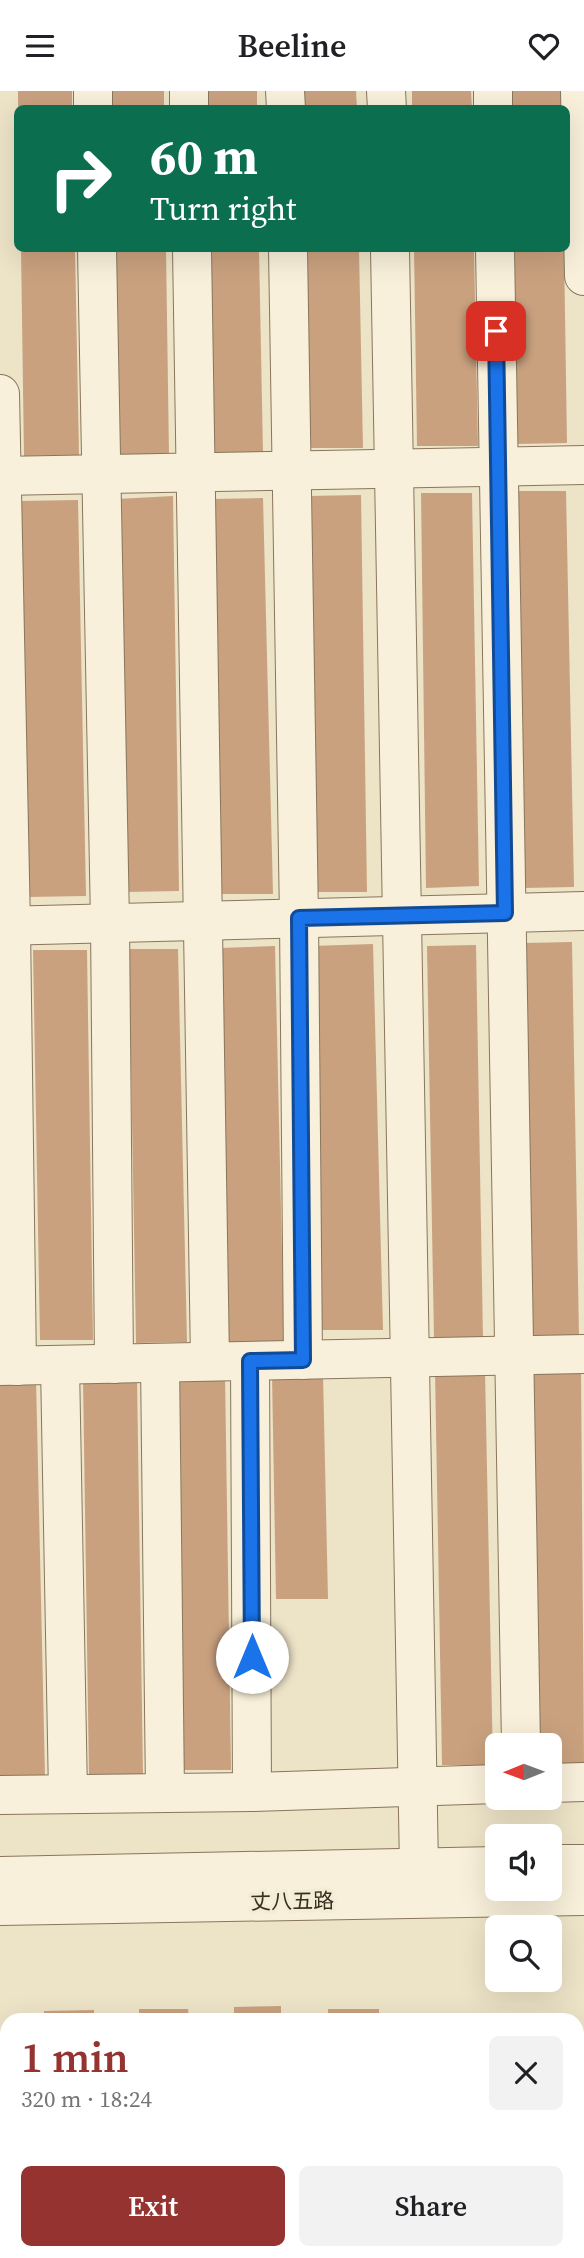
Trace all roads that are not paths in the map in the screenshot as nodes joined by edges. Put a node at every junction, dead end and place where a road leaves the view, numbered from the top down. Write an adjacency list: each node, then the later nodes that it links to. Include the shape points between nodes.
1 (580, 91): 7 (street)
2 (97, 252): 14 (street)
3 (192, 252): 13 (street)
4 (288, 252): 12 (street)
5 (390, 252): 11 (street)
6 (495, 252): 10 (street)
7 (584, 276)
8 (0, 394): 15 (street)
9 (584, 465): 10 (street)
10 (498, 467): 11 (street); 17 (street)
11 (395, 468): 12 (street); 18 (street)
12 (292, 470): 13 (street); 19 (street)
13 (195, 472): 14 (street); 20 (street)
14 (102, 475): 15 (street); 21 (street)
15 (1, 476): 22 (street)
16 (584, 911): 17 (street)
17 (505, 913): 18 (street); 25 (street)
18 (402, 914): 19 (street); 24 (street)
19 (299, 918): 20 (street); 26 (street)
20 (204, 921): 21 (street); 27 (street)
21 (110, 922): 22 (street); 30 (street)
22 (6, 926): 31 (street)
23 (584, 1354): 25 (street)
24 (410, 1357): 25 (street); 26 (street); 37 (street)
25 (513, 1357): 33 (street)
26 (303, 1360): 28 (street)
27 (211, 1361): 28 (street); 29 (street)
28 (250, 1361): 38 (street)
29 (160, 1363): 30 (street); 39 (street)
30 (114, 1364): 32 (street)
31 (9, 1366): 32 (street)
32 (60, 1366): 40 (street)
33 (521, 1733)
34 (584, 1782): 35 (street)
35 (562, 1783)
36 (485, 1784): 37 (street)
37 (418, 1787): 38 (street); 45 (street)
38 (252, 1792): 39 (street)
39 (165, 1793): 40 (street)
40 (68, 1794): 41 (street)
41 (0, 1795)
42 (562, 1864): 43 (street)
43 (584, 1864)
44 (485, 1866): 45 (street, 丈八五路)
45 (419, 1868): 46 (street, 丈八五路)
46 (0, 1876)
47 (584, 1896): 48 (street, 丈八五路)
48 (0, 1906)

